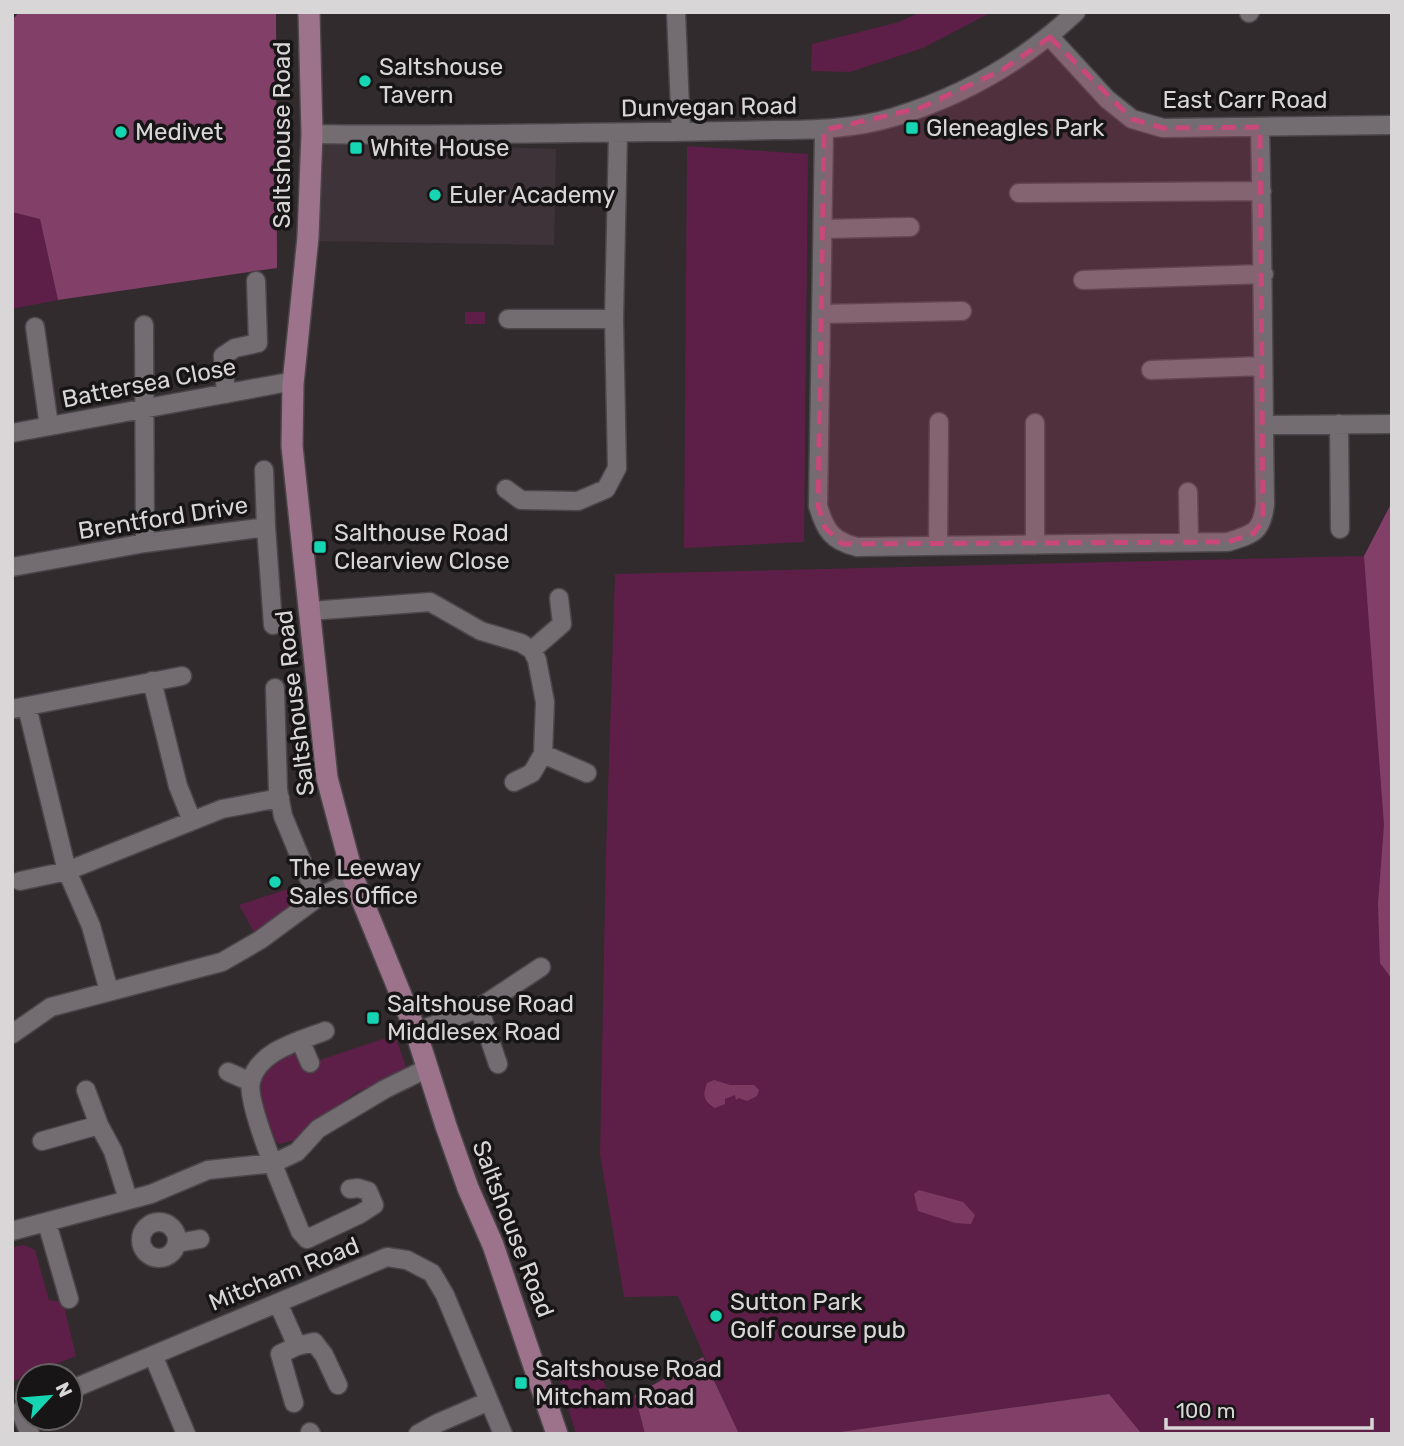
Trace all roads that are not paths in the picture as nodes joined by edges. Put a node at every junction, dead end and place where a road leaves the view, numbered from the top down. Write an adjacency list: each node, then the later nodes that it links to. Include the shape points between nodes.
1 (309, 12): 10 (main road, Saltshouse Road)
2 (676, 12): 8 (street)
3 (1076, 12): 4 (street, Dunvegan Road)
4 (1050, 37): 6 (street, East Carr Road, via 1107,99 1132,119 1163,128); 7 (street, Dunvegan Road, via 964,90 892,118)
5 (1392, 125): 6 (street, East Carr Road)
6 (1260, 127): 11 (street)
7 (824, 130): 8 (street, Dunvegan Road); 14 (street)
8 (681, 132): 9 (street, Dunvegan Road)
9 (618, 133): 10 (street, Dunvegan Road); 21 (street)
10 (312, 134): 26 (main road, Saltshouse Road)
11 (1262, 191): 12 (street); 15 (street)
12 (1019, 193)
13 (910, 227): 14 (street)
14 (824, 229): 19 (street)
15 (1264, 274): 16 (street); 24 (street)
16 (1083, 280)
17 (256, 281): 27 (street, via 258,343 223,356)
18 (962, 311): 19 (street)
19 (822, 314): 44 (street, via 818,506 825,528 842,544 857,547)
20 (508, 318): 21 (street)
21 (614, 319): 37 (street, via 617,468 606,488 578,501 521,500)
22 (144, 325): 28 (street)
23 (35, 327): 34 (street)
24 (1263, 366): 25 (street); 33 (street)
25 (1151, 370)
26 (294, 381): 27 (street, Battersea Close); 47 (main road, Saltshouse Road, via 292,446)
27 (226, 394): 28 (street, Battersea Close)
28 (144, 409): 34 (street, Battersea Close); 42 (street)
29 (939, 422): 44 (street)
30 (1035, 423): 43 (street)
31 (1339, 424): 32 (street); 33 (street); 40 (street)
32 (1392, 424)
33 (1264, 425): 41 (street, via 1263,521 1253,534 1228,542)
34 (49, 426): 35 (street, Battersea Close)
35 (12, 433)
36 (264, 470): 39 (street)
37 (506, 489)
38 (1188, 492): 41 (street)
39 (266, 527): 42 (street, Brentford Drive); 48 (street, Brentford Drive)
40 (1340, 529)
41 (1189, 542): 43 (street)
42 (145, 543): 45 (street, Brentford Drive)
43 (1035, 545): 44 (street)
44 (938, 546)
45 (12, 567)
46 (559, 598): 49 (street, via 562,624)
47 (310, 611): 49 (street, via 430,602 481,631); 60 (main road, Saltshouse Road, via 327,778)
48 (273, 625)
49 (533, 650): 54 (street, via 545,702)
50 (183, 676): 51 (street)
51 (152, 681): 53 (street); 58 (street, via 178,786)
52 (275, 688): 57 (street)
53 (20, 708): 59 (street)
54 (543, 754): 55 (street); 56 (street, via 532,773)
55 (587, 773)
56 (514, 782)
57 (279, 798): 58 (street, via 222,809); 62 (street)
58 (192, 821): 59 (street)
59 (67, 871): 61 (street); 64 (street, via 91,926)
60 (355, 880): 62 (street); 67 (main road, Saltshouse Road)
61 (20, 881)
62 (317, 898): 64 (street, via 222,962)
63 (537, 976): 65 (street)
64 (109, 991): 68 (street, via 51,1007)
65 (479, 1008): 67 (street); 70 (street)
66 (325, 1031): 69 (street)
67 (415, 1032): 72 (main road, Saltshouse Road)
68 (12, 1034)
69 (300, 1040): 71 (street); 74 (street, via 280,1048 260,1065)
70 (500, 1056)
71 (310, 1063)
72 (428, 1068): 78 (street, via 318,1129 297,1153); 99 (main road, Saltshouse Road)
73 (228, 1072): 74 (street)
74 (251, 1082): 78 (street, via 255,1116)
75 (86, 1090): 76 (street)
76 (99, 1125): 77 (street); 81 (street, via 113,1151)
77 (42, 1142)
78 (274, 1163): 79 (street, via 307,1239 374,1205 368,1191); 80 (street, via 208,1170)
79 (350, 1189)
80 (151, 1194): 81 (street); 82 (street)
81 (128, 1199): 83 (street)
82 (156, 1222): 86 (street, via 172,1227); 86 (street, via 141,1233 144,1251 160,1258 171,1254)
83 (47, 1223): 84 (street); 87 (street)
84 (12, 1231)
85 (200, 1239): 86 (street)
86 (177, 1243)
87 (69, 1299)
88 (278, 1303): 89 (street); 90 (street, Mitcham Road); 93 (street, Mitcham Road, via 387,1257 407,1260 432,1273)
89 (306, 1344): 92 (street, via 324,1355); 94 (street, via 280,1354)
90 (153, 1355): 91 (street, Mitcham Road); 95 (street)
91 (84, 1384)
92 (338, 1385)
93 (489, 1401): 97 (street); 98 (street, Mitcham Road)
94 (294, 1403)
95 (182, 1426): 96 (street, via 195,1424)
96 (198, 1434)
97 (418, 1434)
98 (503, 1434)
99 (557, 1434)

